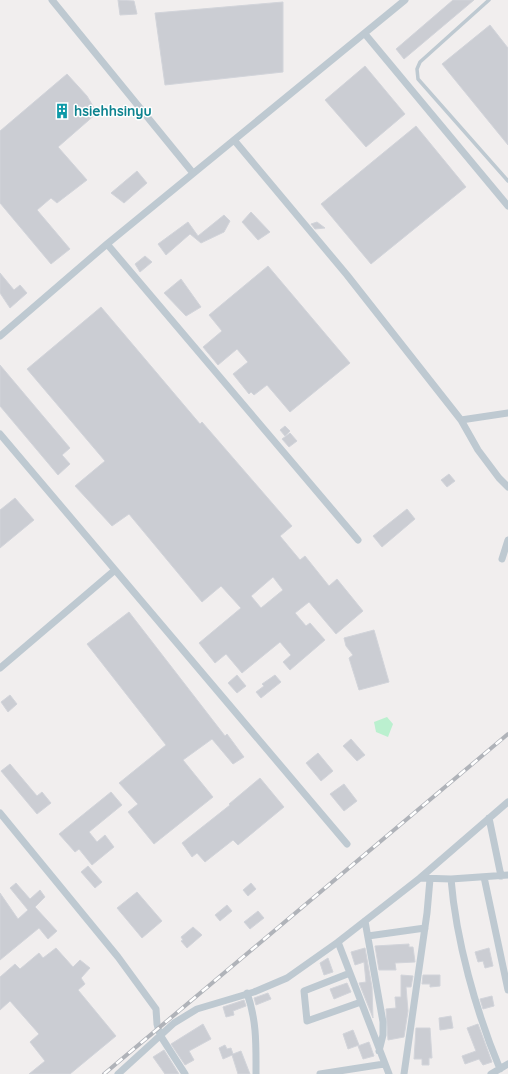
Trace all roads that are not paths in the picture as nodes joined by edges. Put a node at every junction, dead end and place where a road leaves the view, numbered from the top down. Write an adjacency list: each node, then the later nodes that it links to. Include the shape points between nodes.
1 (52, 0): 6 (street)
2 (405, 0): 4 (street)
3 (488, 0): 7 (lane, via 420,62 417,69 418,79)
4 (365, 34): 5 (street); 8 (street)
5 (234, 140): 6 (street); 12 (street, via 347,275)
6 (193, 173): 9 (street)
7 (508, 181)
8 (508, 206)
9 (107, 244): 10 (street); 15 (street)
10 (0, 336)
11 (508, 413): 12 (street)
12 (461, 420): 14 (street, via 478,450)
13 (0, 434): 18 (street)
14 (508, 487)
15 (358, 540)
16 (508, 540): 17 (street)
17 (502, 559)
18 (115, 570): 19 (street); 23 (street)
19 (0, 668)
20 (508, 802): 22 (street)
21 (0, 813): 37 (street, via 118,957 156,1009)
22 (489, 818): 24 (street); 26 (street)
23 (347, 844)
24 (505, 875): 25 (street)
25 (484, 877): 28 (street); 34 (street)
26 (420, 878): 27 (street); 29 (street)
27 (430, 879): 28 (street); 30 (street)
28 (451, 879): 41 (street, via 456,922 476,1000)
29 (365, 921): 31 (street); 32 (street)
30 (425, 928): 31 (street); 48 (street)
31 (368, 936): 38 (street, via 383,1022)
32 (338, 942): 33 (street); 35 (street, via 287,978)
33 (350, 973): 36 (street); 36 (street, via 304,991 306,1021)
34 (508, 990)
35 (247, 993): 37 (street, via 197,1009); 44 (street, via 255,1023)
36 (361, 1002): 38 (street)
37 (160, 1035): 42 (street); 43 (street)
38 (379, 1051): 39 (street)
39 (384, 1064): 46 (street); 47 (street)
40 (508, 1064): 41 (street)
41 (500, 1069): 49 (street)
42 (118, 1074)
43 (185, 1074)
44 (256, 1074)
45 (320, 1074): 46 (street)
46 (330, 1074)
47 (389, 1074)
48 (404, 1074)
49 (491, 1074)

